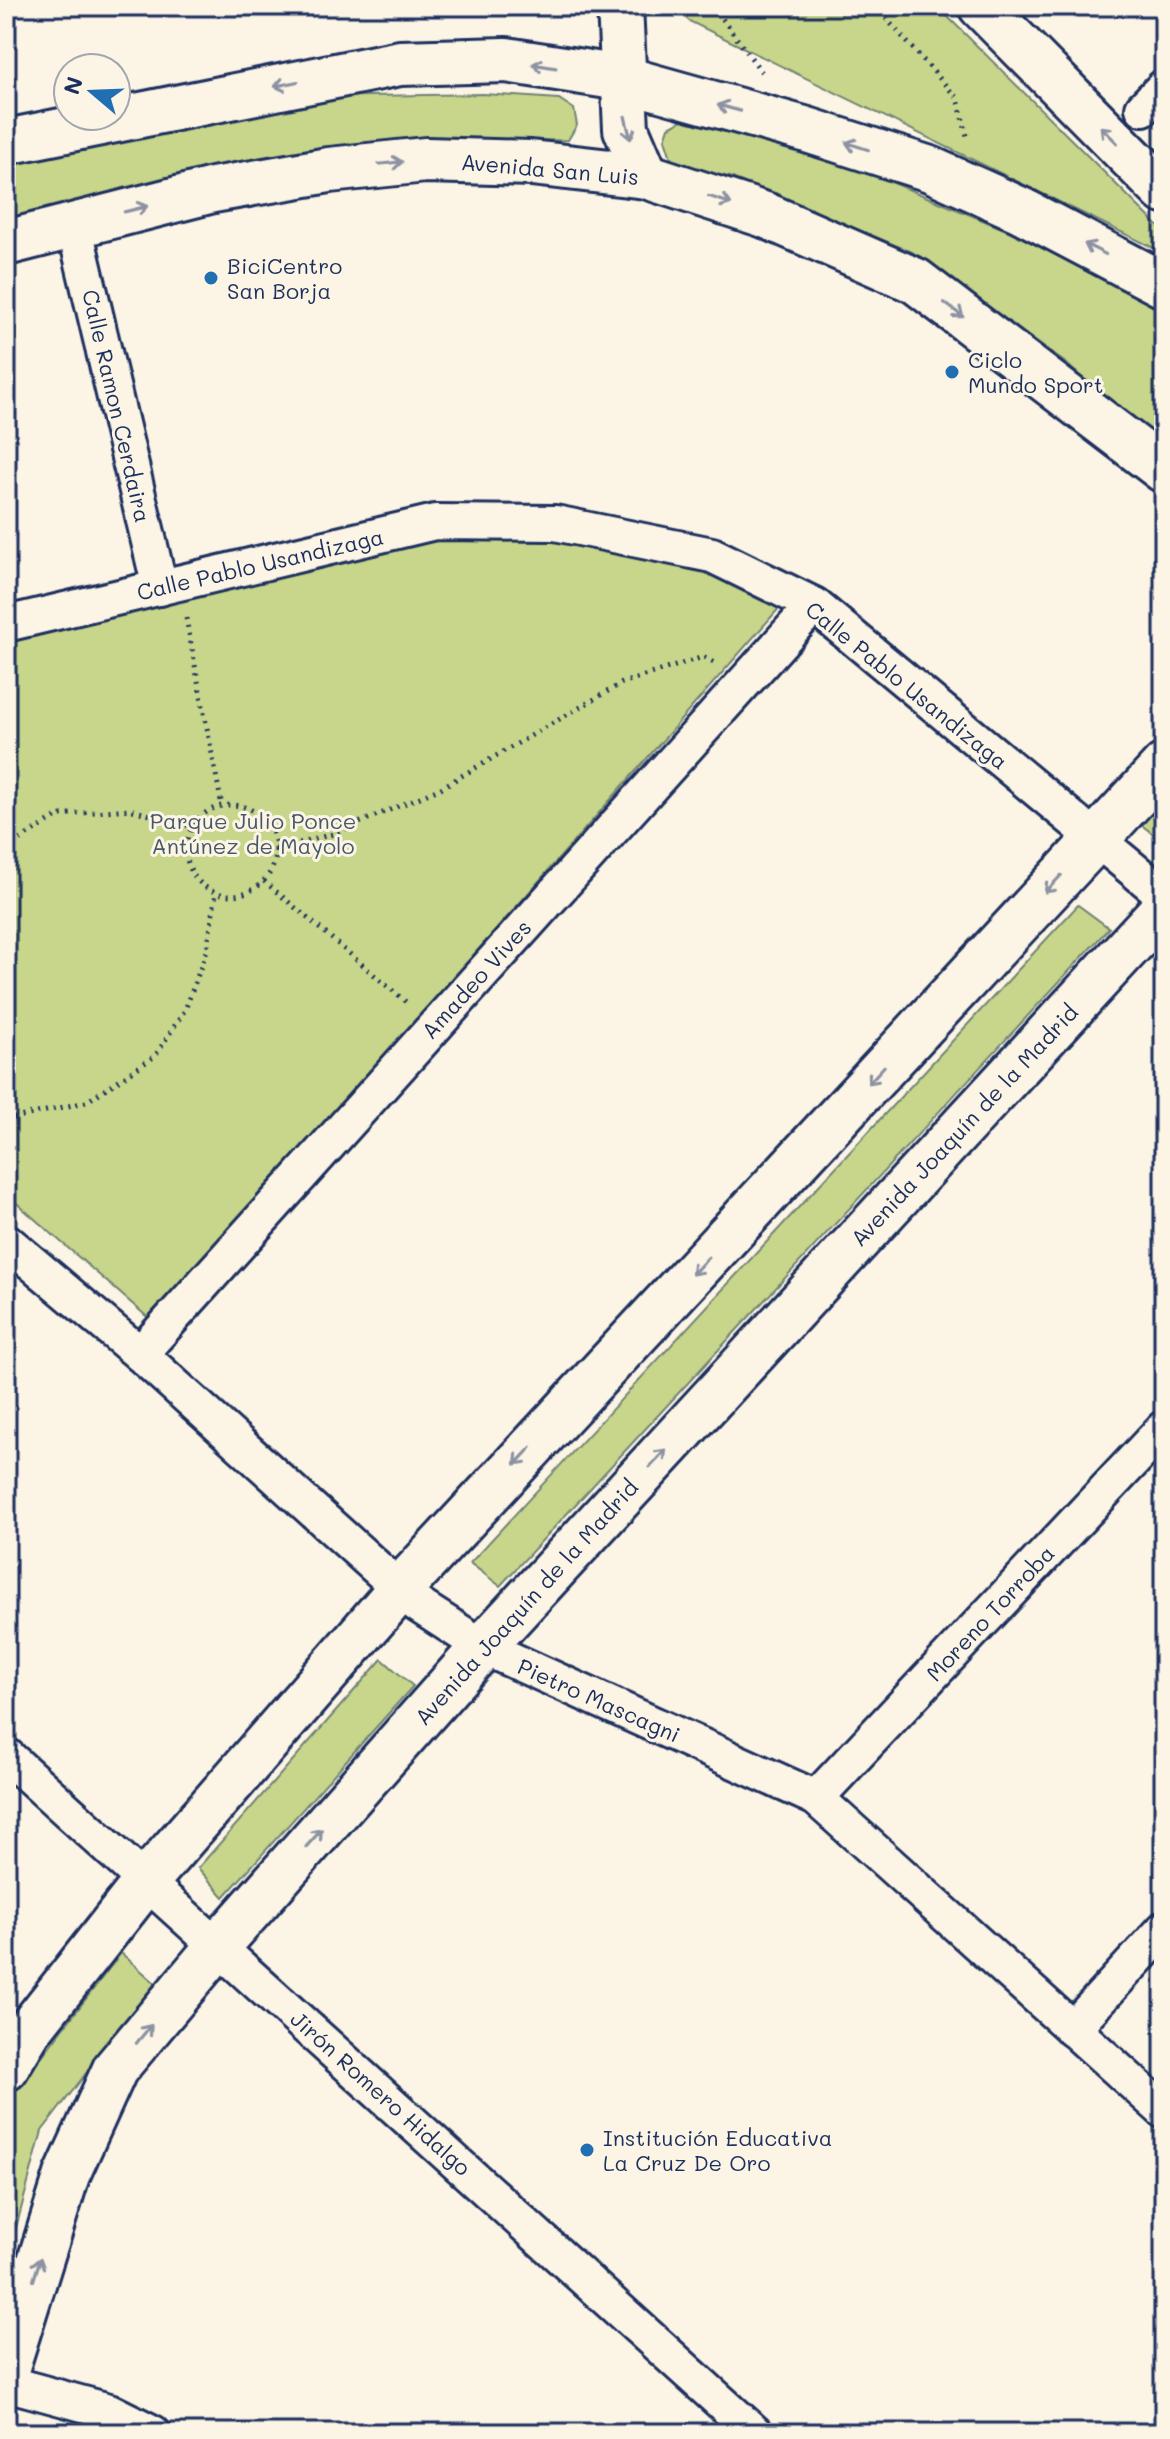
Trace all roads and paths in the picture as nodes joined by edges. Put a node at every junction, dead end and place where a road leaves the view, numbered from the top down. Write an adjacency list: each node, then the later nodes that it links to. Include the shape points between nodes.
1 (620, 6): 5 (street)
2 (713, 6): 6 (path)
3 (875, 6): 8 (path, via 958,99)
4 (981, 6): 10 (street, one-way to 4)
5 (621, 78): 6 (street, one-way to 5); 7 (street, one-way to 7, via 506,60 400,63); 9 (street, one-way to 9, via 626,129)
6 (804, 129): 13 (street, one-way to 6, via 930,169)
7 (6, 142)
8 (971, 151)
9 (646, 176): 11 (street, Avenida San Luis, one-way to 9, via 213,190 426,160 531,163); 14 (street, Avenida San Luis, one-way to 14, via 765,215 916,281)
10 (1164, 191)
11 (74, 225): 12 (street, Avenida San Luis); 15 (street, Calle Ramon Cerdaira)
12 (6, 243)
13 (1164, 285)
14 (1164, 470)
15 (173, 600): 16 (street, Calle Pablo Usandizaga, via 435,522 555,523 712,555); 17 (street, Calle Pablo Usandizaga); 20 (path)
16 (814, 605): 18 (street, Amadeo Vives); 22 (street, Calle Pablo Usandizaga)
17 (6, 624)
18 (746, 681): 24 (path, via 703,657 622,683 439,789 333,834); 29 (street, Amadeo Vives)
19 (1164, 766): 22 (street)
20 (222, 806): 21 (path); 24 (path, via 236,805 262,816)
21 (193, 827): 23 (path, via 129,809 60,815); 26 (path, via 186,847 188,862 204,886)
22 (1095, 839): 27 (street, Calle Pablo Usandizaga); 34 (street, one-way to 34)
23 (6, 848)
24 (276, 849): 25 (path)
25 (264, 881): 26 (path, via 242,894); 29 (path)
26 (216, 893): 30 (path, via 207,950 185,1010 155,1056 86,1102)
27 (1164, 895)
28 (1164, 908): 35 (street, Avenida Joaquín de la Madrid, one-way to 28)
29 (434, 1026): 32 (street, Amadeo Vives)
30 (6, 1120)
31 (6, 1241): 32 (street, Pietro Mascagni)
32 (140, 1354): 34 (street, Pietro Mascagni)
33 (1164, 1428): 37 (street, Moreno Torroba)
34 (400, 1589): 35 (street, Pietro Mascagni); 38 (street)
35 (483, 1647): 37 (street, Pietro Mascagni); 40 (street, Avenida Joaquín de la Madrid, one-way to 35)
36 (6, 1755): 38 (street, Jirón Romero Hidalgo)
37 (816, 1798): 41 (street, Pietro Mascagni)
38 (147, 1880): 40 (street, Jirón Romero Hidalgo); 42 (street, via 29,2030)
39 (1164, 1929): 41 (street)
40 (219, 1945): 44 (street, Avenida Joaquín de la Madrid, one-way to 40, via 67,2175 115,2069); 47 (street, Jirón Romero Hidalgo)
41 (1072, 2029): 43 (street, Pietro Mascagni)
42 (6, 2068)
43 (1164, 2111)
44 (6, 2370)
45 (6, 2383): 46 (street, via 109,2411)
46 (153, 2433)
47 (755, 2433)

